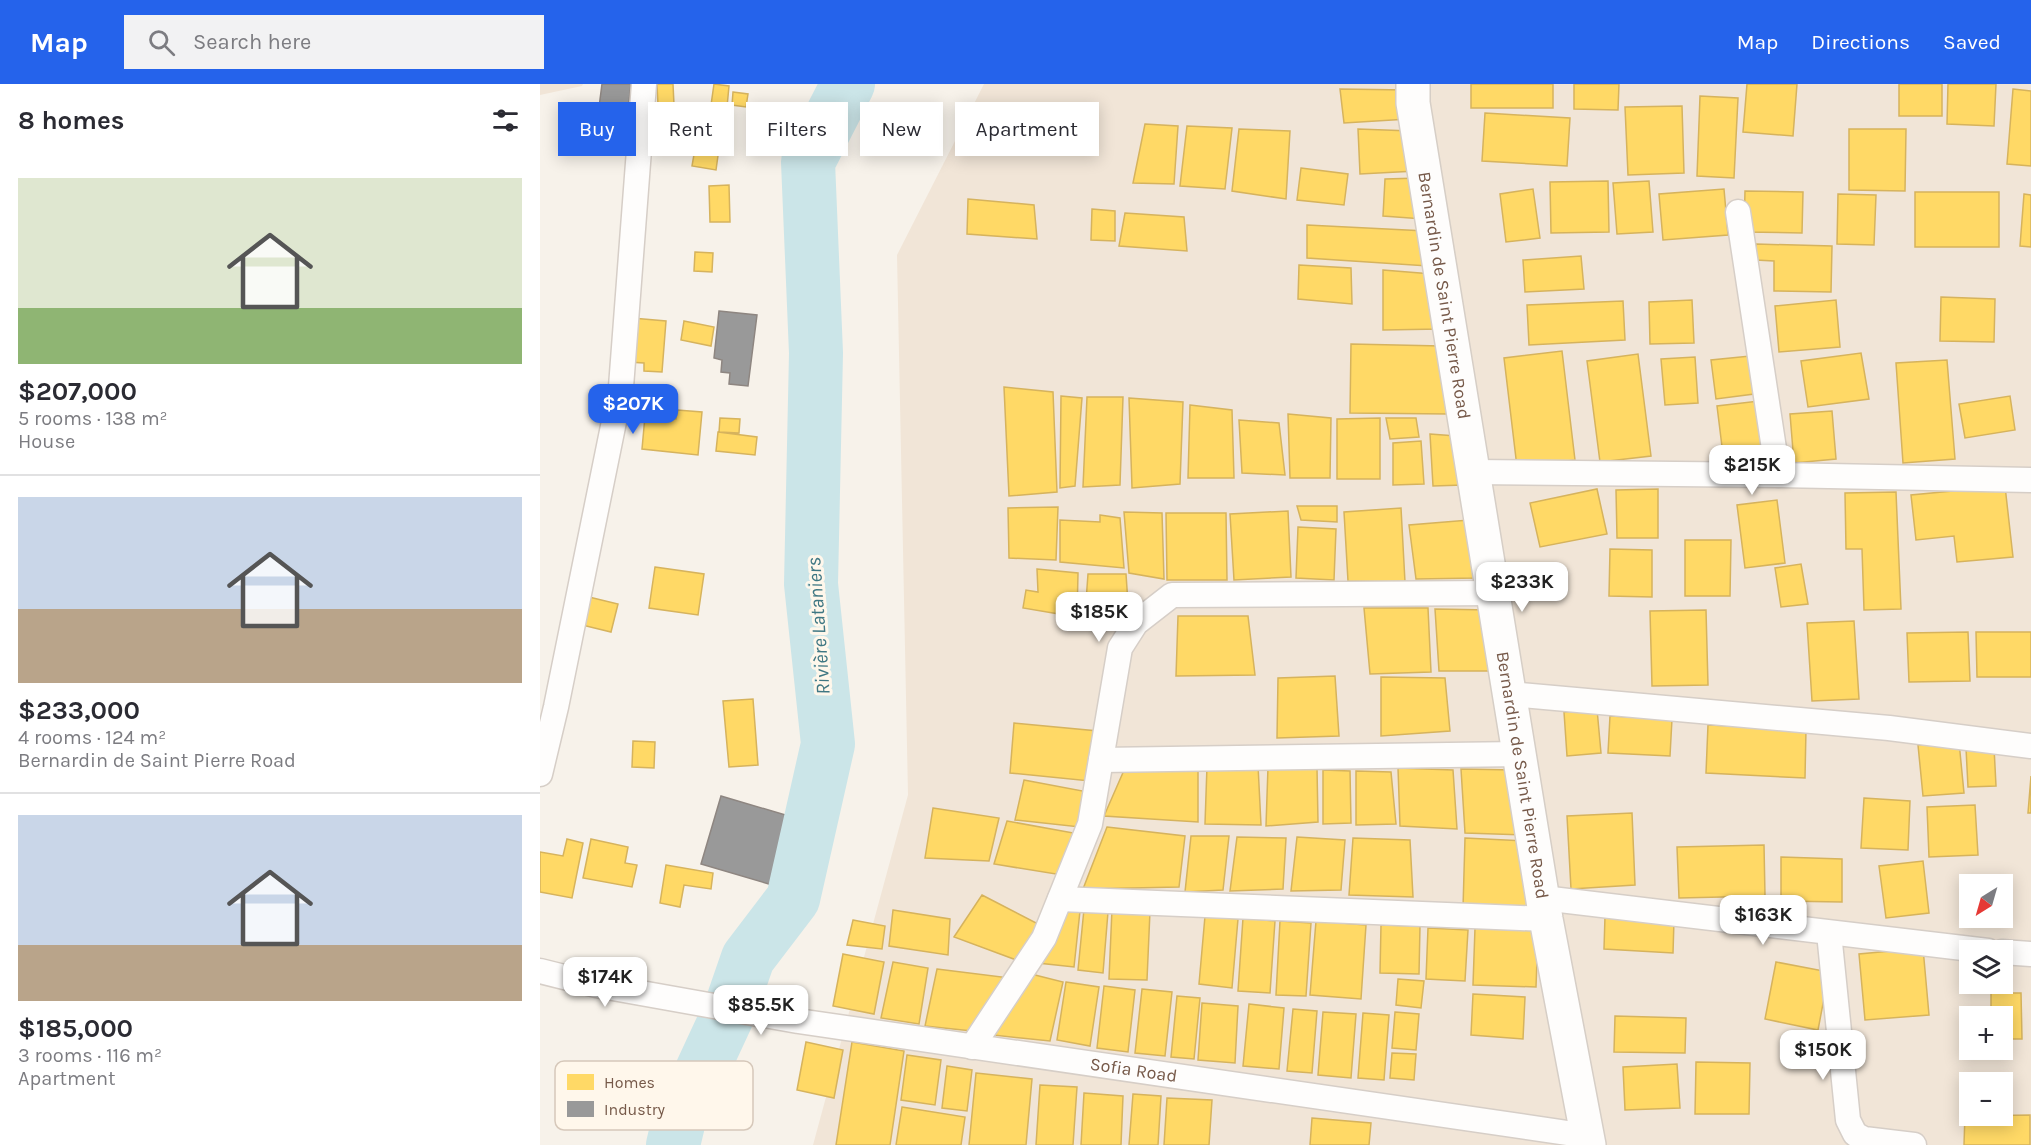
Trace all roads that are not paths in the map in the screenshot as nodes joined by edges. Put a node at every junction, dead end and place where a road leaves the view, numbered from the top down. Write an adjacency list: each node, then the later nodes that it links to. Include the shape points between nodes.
1 (644, 84): 12 (street, via 621,387)
2 (1413, 84): 4 (main road, Bernardin de Saint Pierre Road)
3 (1738, 212): 5 (street)
4 (1473, 472): 5 (street); 7 (main road, Bernardin de Saint Pierre Road)
5 (1778, 475): 6 (street)
6 (2031, 480)
7 (1493, 593): 8 (main road, Bernardin de Saint Pierre Road); 11 (street, via 1172,595 1136,623 1120,648)
8 (1510, 694): 9 (street, via 1889,728); 10 (main road, Bernardin de Saint Pierre Road)
9 (2031, 746)
10 (1520, 754): 11 (street); 14 (main road, Bernardin de Saint Pierre Road)
11 (1101, 760): 13 (street, via 1090,824)
12 (540, 774)
13 (1059, 900): 14 (street); 20 (street, via 1044,938)
14 (1545, 909): 15 (street); 21 (main road, Bernardin de Saint Pierre Road)
15 (1829, 933): 16 (street); 22 (street, via 1848,1120 1855,1134 1864,1139)
16 (1959, 948)
17 (2013, 953): 18 (street)
18 (2031, 954)
19 (540, 971): 20 (street, Sofia Road, via 596,985 798,1021)
20 (972, 1047): 21 (street, Sofia Road)
21 (1588, 1140)
22 (1914, 1145)

